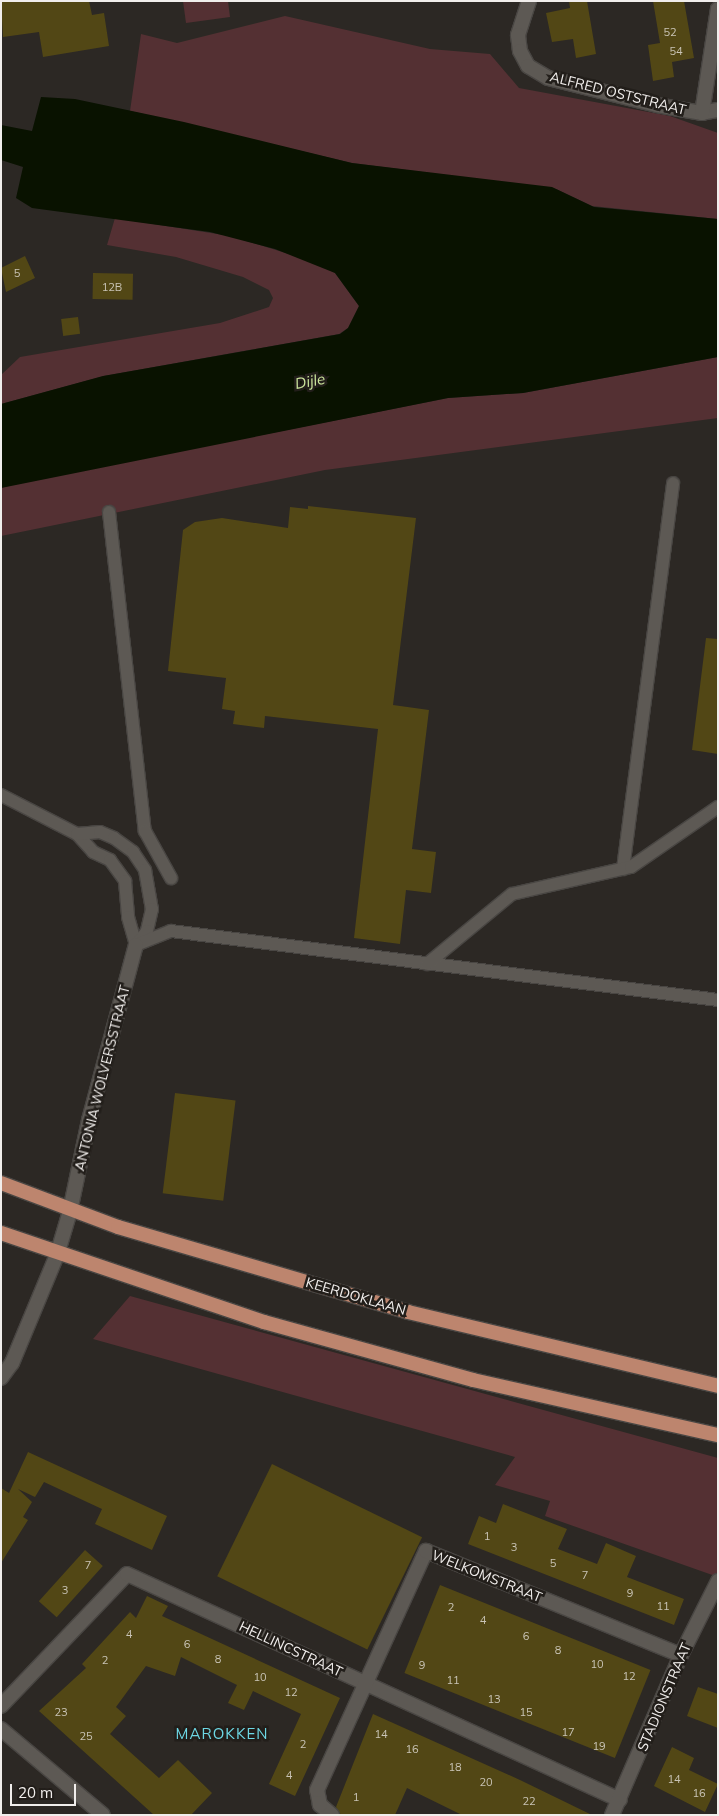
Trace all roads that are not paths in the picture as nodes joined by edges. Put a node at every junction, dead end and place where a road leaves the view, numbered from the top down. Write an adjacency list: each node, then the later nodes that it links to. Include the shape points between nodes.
1 (529, 1): 4 (street, ALFRED OSTSTRAAT, via 518,35 528,66 548,78)
2 (718, 9): 4 (street)
3 (718, 110): 4 (street, ALFRED OSTSTRAAT)
4 (702, 113)
5 (673, 483): 10 (lane)
6 (110, 512): 11 (lane, via 145,831)
7 (1, 795): 9 (lane)
8 (718, 807): 10 (lane, via 631,867)
9 (77, 834): 12 (lane, via 121,872); 12 (lane, via 100,832 114,838 133,852 145,870 152,909 147,932)
10 (622, 869): 13 (lane, via 512,894)
11 (171, 878)
12 (136, 945): 13 (lane, via 171,931); 16 (street, ANTONIA WOLVERSSTRAAT, via 89,1120)
13 (427, 964): 14 (lane)
14 (718, 1000)
15 (1, 1184): 16 (main road, KEERDOKLAAN)
16 (70, 1211): 18 (street, ANTONIA WOLVERSSTRAAT); 20 (main road, KEERDOKLAAN, via 408,1312)
17 (1, 1233): 18 (main road)
18 (56, 1255): 19 (street, ANTONIA WOLVERSSTRAAT, via 12,1363); 21 (main road, via 264,1322 473,1380)
19 (1, 1378)
20 (718, 1386)
21 (718, 1435)
22 (718, 1581): 23 (street, STADIONSTRAAT)
23 (681, 1654): 24 (street, WELKOMSTRAAT, via 426,1551); 27 (street, STADIONSTRAAT)
24 (367, 1683): 25 (street, HELLINCSTRAAT, via 127,1574); 27 (street, HELLINCSTRAAT); 29 (street, via 317,1790 320,1805)
25 (1, 1706)
26 (1, 1729): 28 (street)
27 (620, 1800): 30 (street, STADIONSTRAAT)
28 (103, 1815)
29 (332, 1815)
30 (612, 1815)

